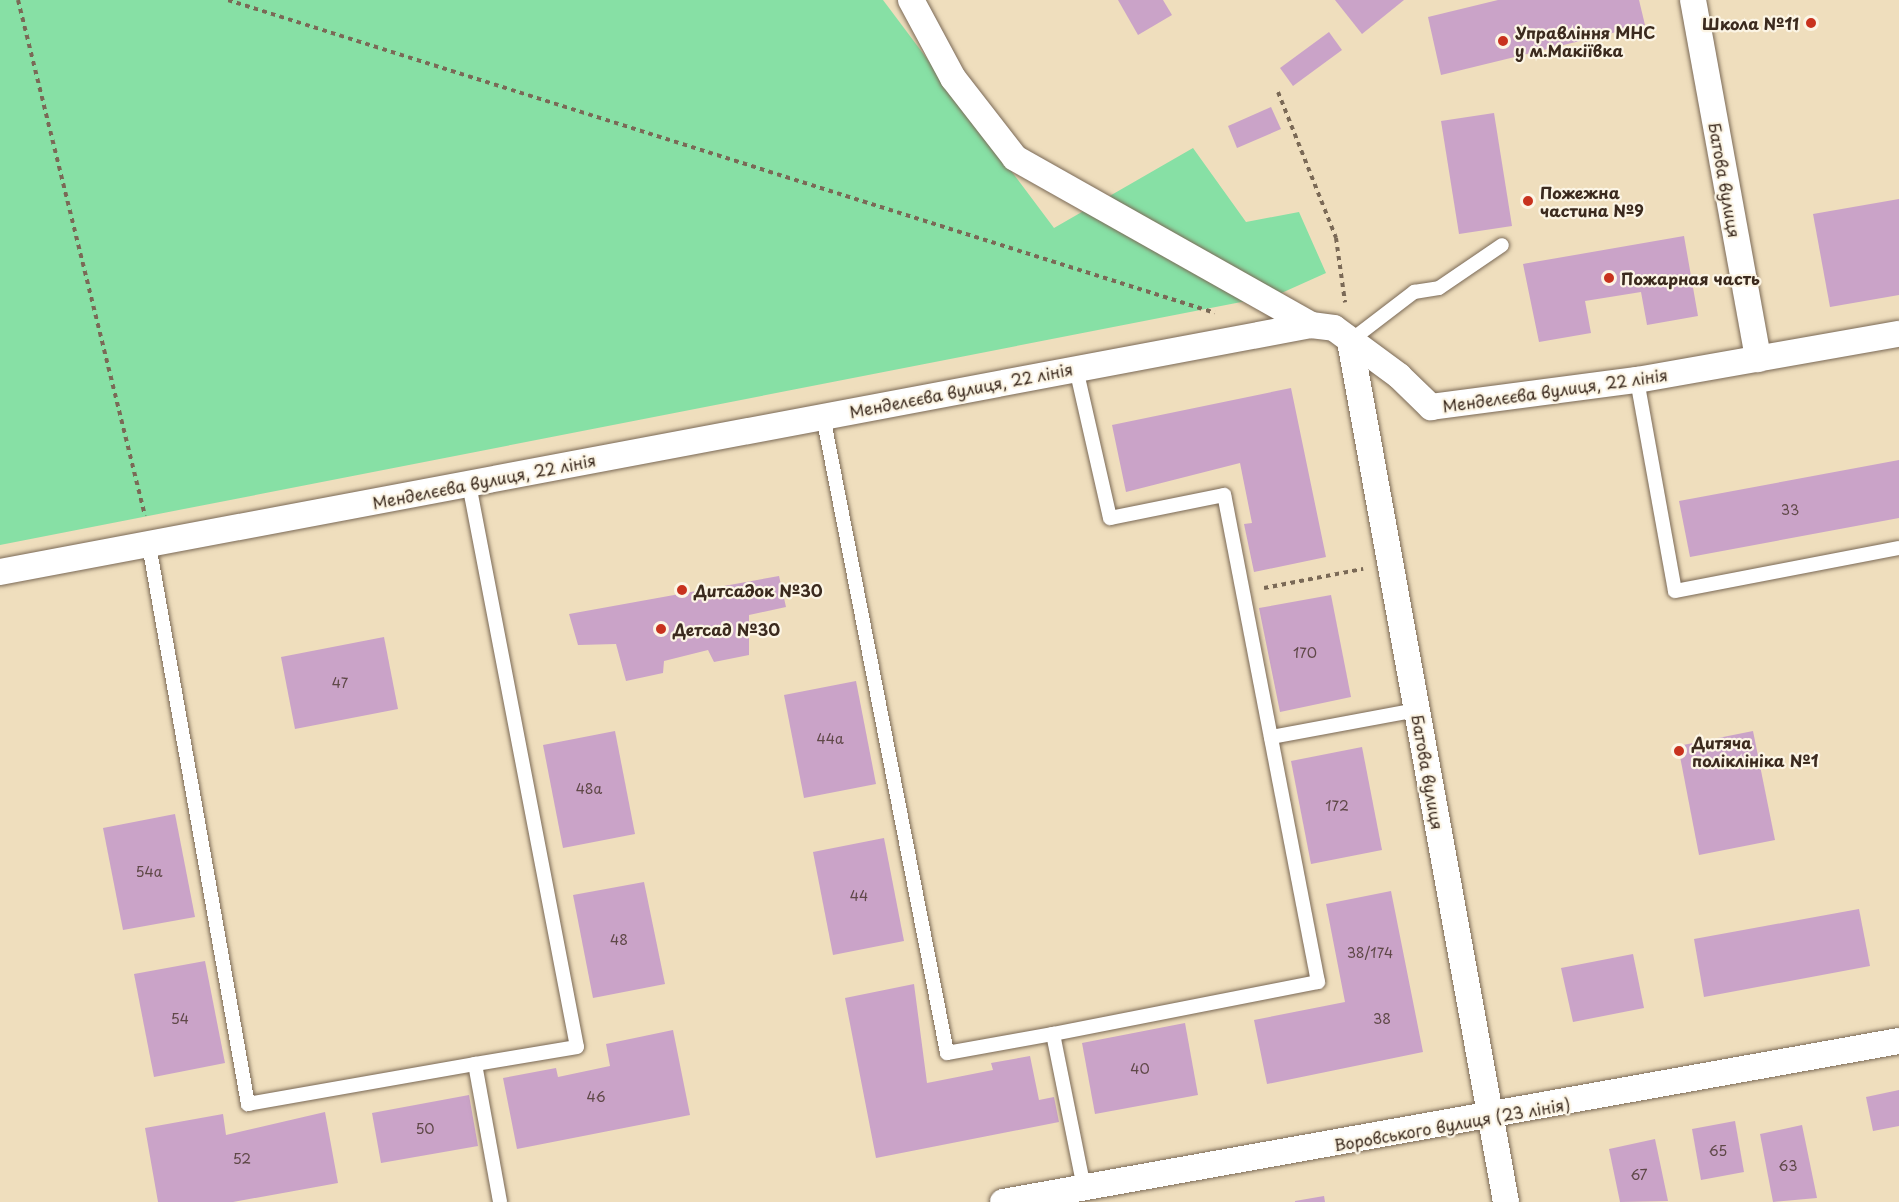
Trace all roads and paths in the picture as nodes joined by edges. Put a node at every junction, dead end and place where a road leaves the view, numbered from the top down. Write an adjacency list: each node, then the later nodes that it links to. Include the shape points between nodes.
1 (18, 0): 16 (path)
2 (228, 0): 7 (path)
3 (911, 0): 8 (street, via 953,78 1015,158)
4 (1693, 0): 11 (street, Батова вулиця)
5 (1278, 92): 10 (path, via 1336,238)
6 (1502, 245): 10 (lane, via 1439,288 1414,292)
7 (1227, 317)
8 (1311, 325): 10 (street, Менделєєва вулиця, 22 лінія, via 1334,328); 12 (street, Менделєєва вулиця, 22 лінія)
9 (1899, 334): 11 (street, Менделєєва вулиця, 22 лінія)
10 (1350, 341): 13 (street, Менделєєва вулиця, 22 лінія, via 1431,407); 19 (street, Батова вулиця)
11 (1758, 359): 13 (street, Менделєєва вулиця, 22 лінія)
12 (1076, 368): 14 (street, Менделєєва вулиця, 22 лінія); 21 (lane, via 1110,518 1224,495)
13 (1637, 380): 18 (lane, via 1675,591)
14 (823, 416): 15 (street, Менделєєва вулиця, 22 лінія); 24 (lane, via 947,1053)
15 (469, 484): 17 (street, Менделєєва вулиця, 22 лінія); 26 (lane, via 577,1047)
16 (145, 516)
17 (149, 545): 20 (street, Менделєєва вулиця, 22 лінія); 26 (lane, via 248,1104)
18 (1899, 548)
19 (1390, 564): 21 (path); 22 (street, Батова вулиця)
20 (0, 572)
21 (1243, 593): 23 (lane)
22 (1417, 710): 23 (lane); 27 (street, Батова вулиця)
23 (1271, 737): 24 (lane, via 1318,982)
24 (1053, 1034): 28 (lane)
25 (1899, 1041): 27 (street, Воровського вулиця (23 лiнiя))
26 (475, 1064): 29 (lane)
27 (1491, 1118): 28 (street, Воровського вулиця (23 лiнiя)); 31 (street, Батова вулиця)
28 (1084, 1188): 30 (street, Воровського вулиця (23 лiнiя))
29 (500, 1202)
30 (1004, 1202)
31 (1506, 1202)

